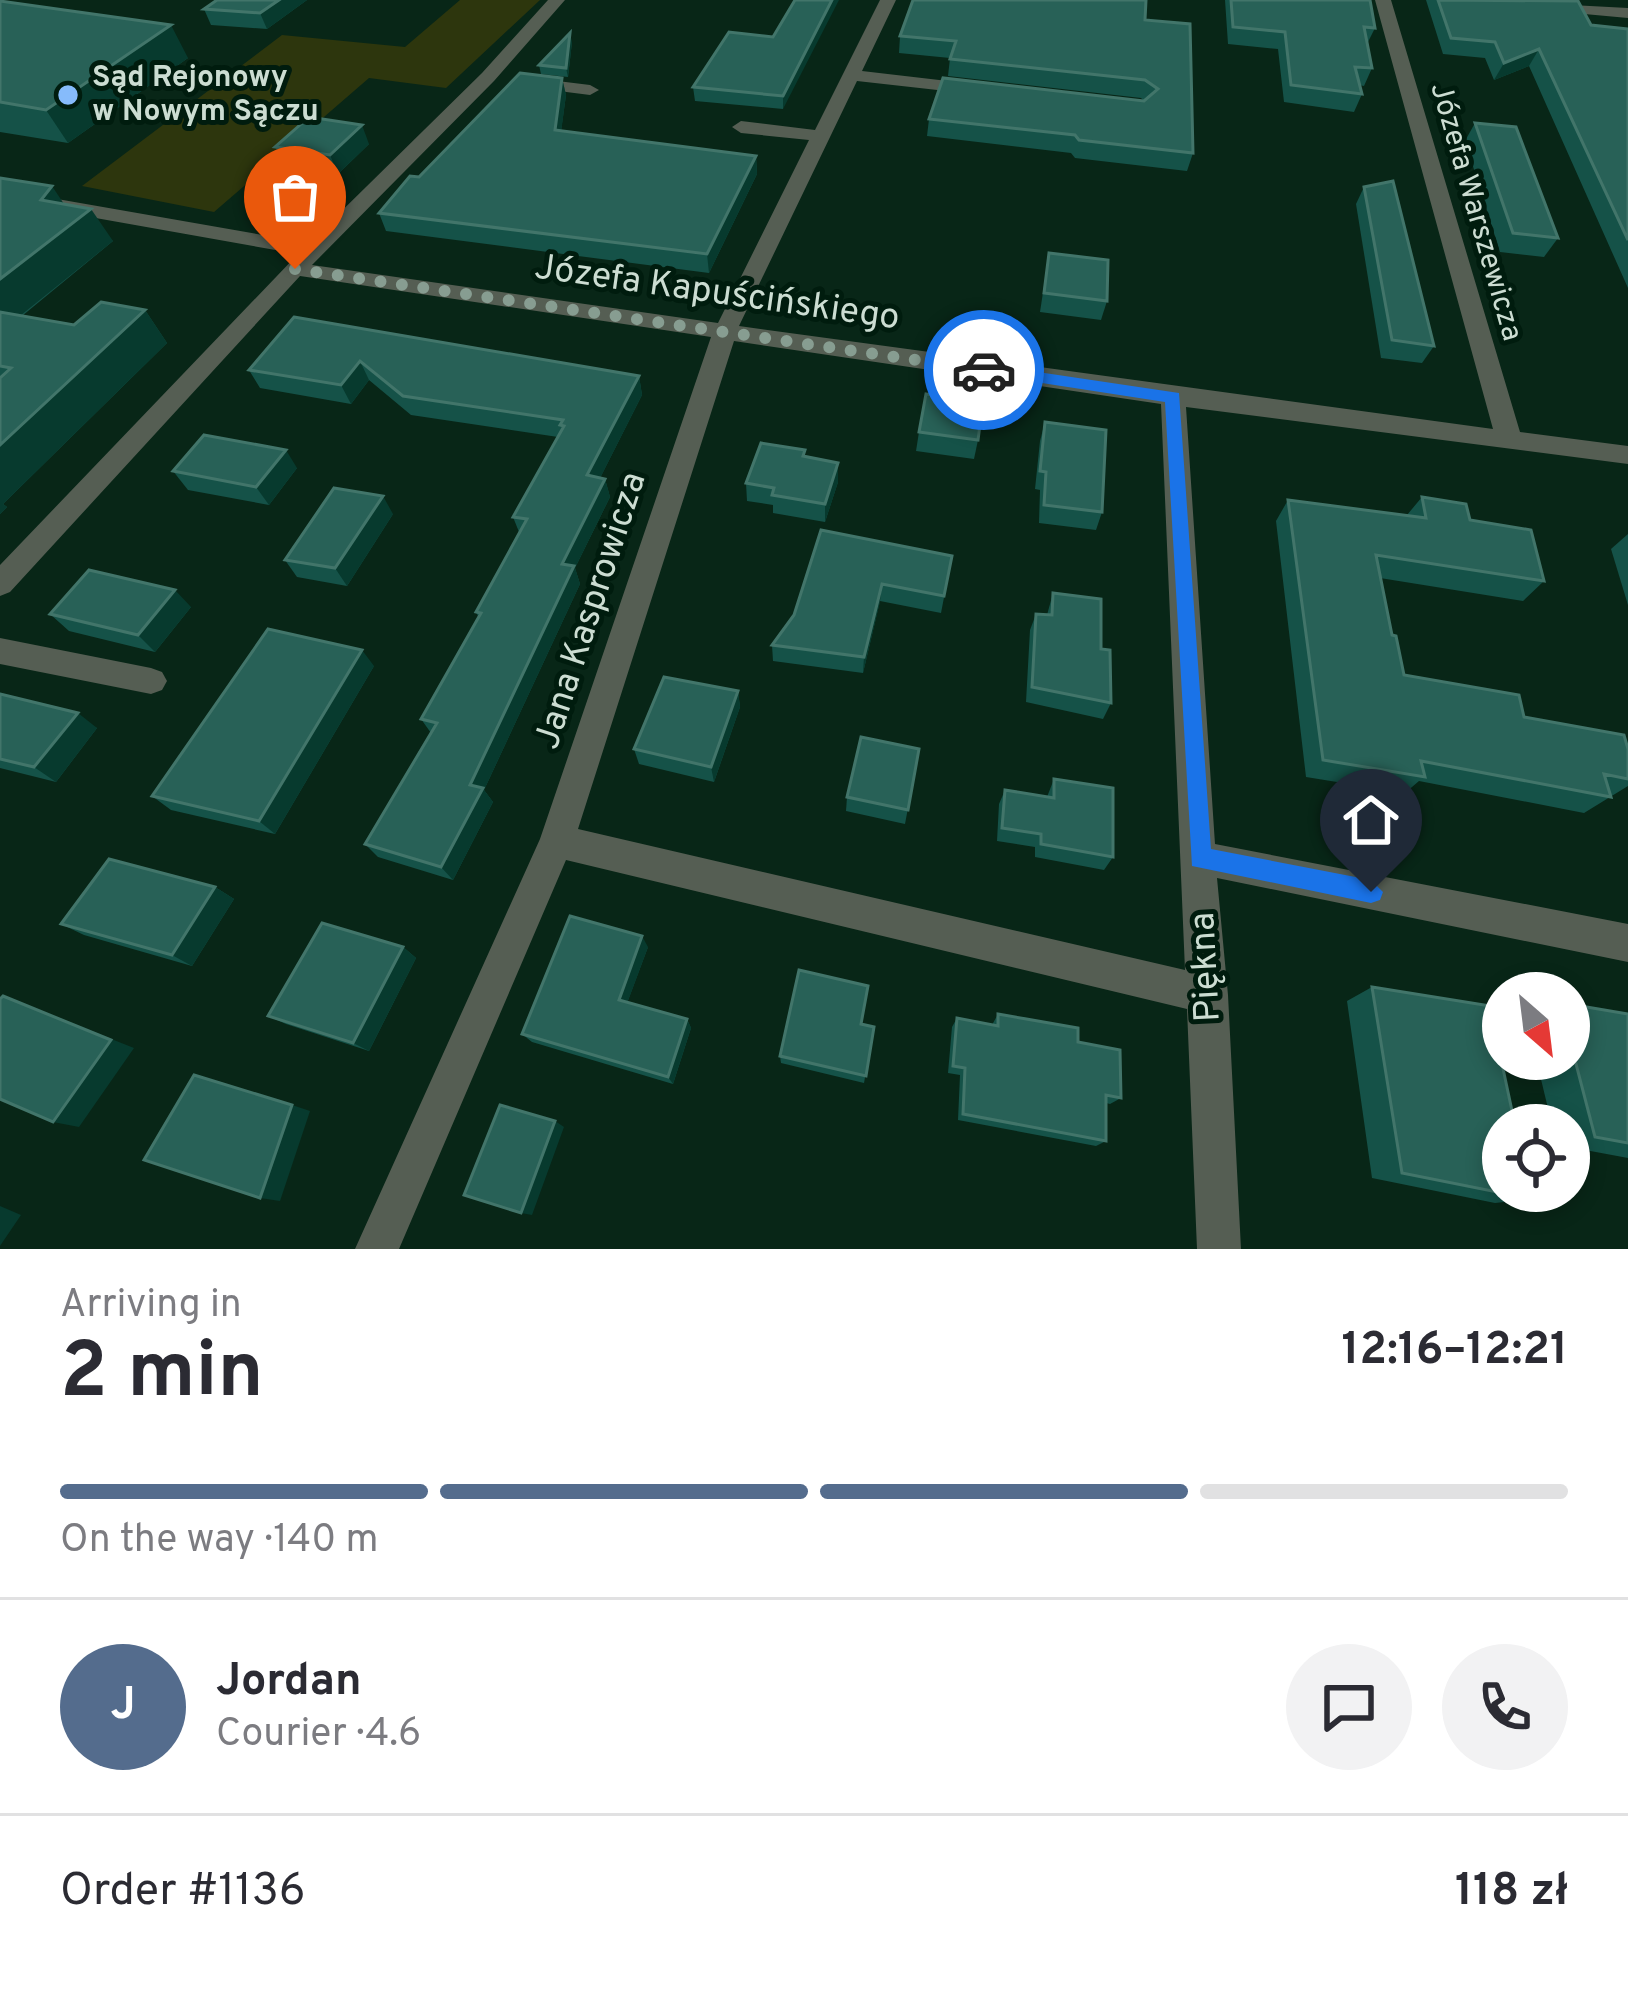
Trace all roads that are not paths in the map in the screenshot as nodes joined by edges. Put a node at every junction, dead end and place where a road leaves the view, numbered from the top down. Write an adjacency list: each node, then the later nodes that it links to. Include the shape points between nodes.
1 (557, 0): 8 (street)
2 (888, 0): 7 (street, Jana Kasprowicza)
3 (1383, 0): 18 (street, Józefa Warszewicza)
4 (1485, 0): 5 (street)
5 (1597, 5): 6 (street)
6 (1628, 13)
7 (850, 75): 10 (street); 12 (street, Jana Kasprowicza)
8 (488, 77): 9 (street); 14 (street)
9 (590, 90)
10 (1006, 93)
11 (741, 127): 12 (street)
12 (820, 136): 16 (street, Jana Kasprowicza)
13 (0, 195): 14 (street)
14 (314, 250): 15 (street)
15 (295, 269): 16 (street, Józefa Kapuścińskiego); 20 (street)
16 (724, 332): 17 (street, Józefa Kapuścińskiego); 23 (street, Jana Kasprowicza)
17 (1173, 397): 18 (street, Józefa Kapuścińskiego); 24 (street, Piękna)
18 (1509, 440): 19 (street, Józefa Kapuścińskiego)
19 (1628, 455)
20 (0, 584)
21 (0, 651): 22 (street)
22 (152, 681)
23 (557, 842): 26 (street); 27 (street, Jana Kasprowicza)
24 (1200, 858): 25 (street); 26 (street, Piękna)
25 (1628, 943)
26 (1209, 995): 28 (street, Piękna)
27 (377, 1249)
28 (1219, 1249)

